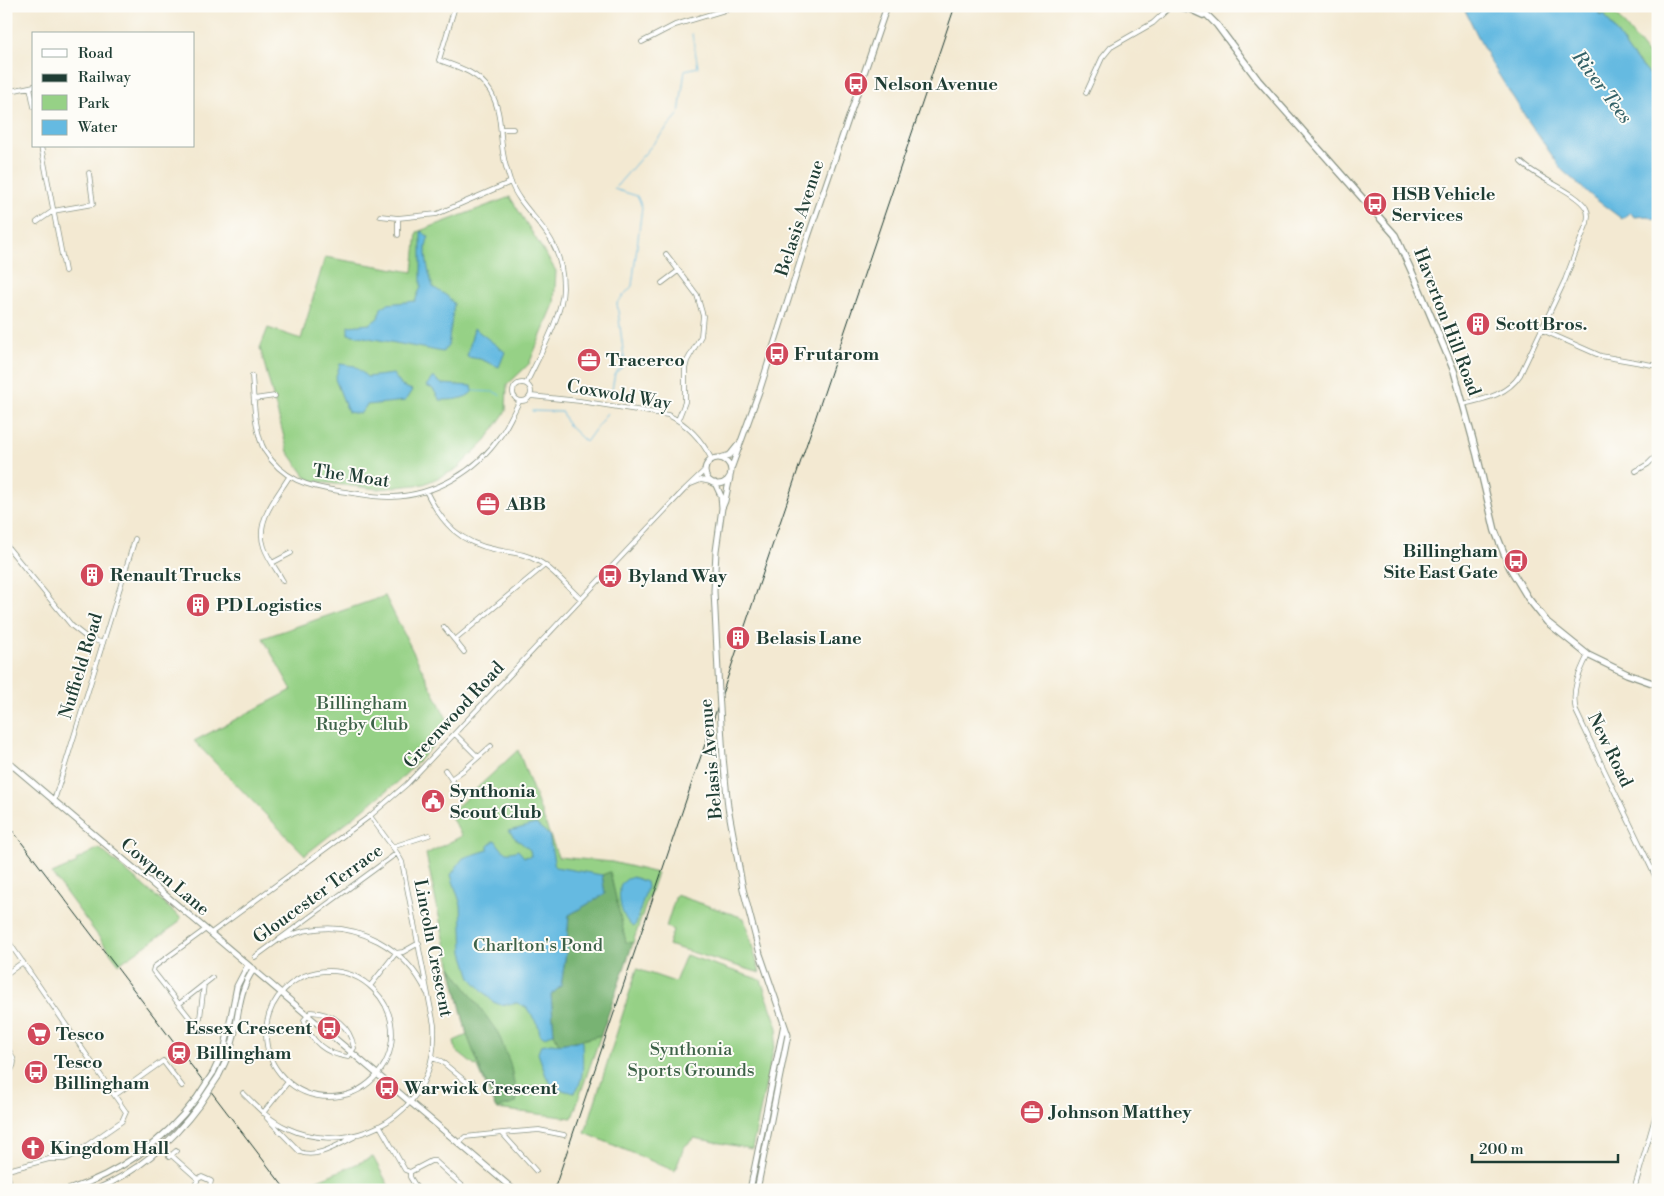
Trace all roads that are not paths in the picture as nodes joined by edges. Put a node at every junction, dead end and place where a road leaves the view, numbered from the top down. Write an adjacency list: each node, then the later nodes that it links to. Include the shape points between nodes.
1 (454, 6): 12 (street, via 440,60 479,77 498,107)
2 (738, 6): 8 (street, via 675,25)
3 (887, 6): 37 (main road, Belasis Avenue)
4 (1173, 6): 6 (main road, Haverton Hill Road); 11 (street, via 1153,23 1111,47 1102,58)
5 (1198, 6): 7 (main road, Haverton Hill Road)
6 (1184, 7): 7 (main road, Haverton Hill Road)
7 (1208, 17): 35 (main road, Haverton Hill Road, via 1258,80 1395,236 1454,371)
8 (642, 42)
9 (32, 86): 10 (street)
10 (6, 92)
11 (1086, 93)
12 (501, 129): 13 (street); 17 (street, via 503,157)
13 (513, 129)
14 (41, 148): 18 (street)
15 (1521, 162): 27 (street, via 1576,198 1588,214 1565,280)
16 (89, 173): 18 (street, via 93,204)
17 (511, 182): 20 (street, via 437,214); 30 (street, via 523,204 551,240 561,265 563,289 558,314)
18 (53, 211): 21 (street); 24 (street)
19 (380, 216): 20 (street)
20 (398, 218): 22 (street)
21 (37, 222)
22 (398, 235)
23 (666, 254): 25 (street)
24 (65, 271)
25 (678, 271): 26 (street); 36 (street, via 697,295 703,316 701,336 687,361 686,402)
26 (662, 283)
27 (1542, 330): 28 (street, via 1601,356); 35 (street, via 1514,384 1495,395)
28 (1658, 366)
29 (252, 376): 33 (street, The Moat)
30 (526, 384): 32 (street, via 532,391); 34 (street, via 516,384 513,389 515,399)
31 (274, 396): 33 (street)
32 (531, 396): 34 (street, via 529,400); 36 (street, Coxwold Way, via 659,413)
33 (254, 399): 44 (street, The Moat, via 264,449)
34 (520, 402): 47 (street, The Moat, via 502,434 476,464)
35 (1463, 404): 60 (main road, Haverton Hill Road, via 1497,537 1508,565 1547,622)
36 (678, 420): 40 (street, Coxwold Way, via 691,430)
37 (742, 440): 39 (main road, Belasis Avenue, via 730,455); 43 (main road, Belasis Avenue)
38 (1658, 454): 42 (street)
39 (719, 458): 40 (main road); 43 (main road, via 727,462)
40 (712, 460): 41 (main road)
41 (706, 470): 45 (main road); 46 (street, Greenwood Road)
42 (1636, 471)
43 (731, 472): 45 (main road, via 725,482); 48 (main road, Belasis Avenue)
44 (289, 477): 47 (street, The Moat, via 315,487 380,496); 52 (street, via 268,509 262,527 264,548)
45 (713, 483): 46 (street, via 701,480); 48 (main road, Belasis Avenue, via 721,496)
46 (689, 485): 55 (street, Greenwood Road)
47 (426, 491): 53 (street, via 442,518 463,538 487,548 522,554)
48 (722, 508): 95 (main road, Belasis Avenue, bridge, via 714,591 728,807 743,889 760,954)
49 (135, 539): 58 (street, Nuffield Road)
50 (6, 545): 58 (street, via 72,626 86,637)
51 (291, 553): 52 (street)
52 (272, 563): 54 (street)
53 (545, 565): 55 (street); 57 (street)
54 (283, 581)
55 (581, 599): 62 (street, Greenwood Road)
56 (444, 628): 57 (street)
57 (455, 640): 59 (street)
58 (103, 643): 69 (street, Nuffield Road)
59 (464, 652)
60 (1588, 655): 61 (main road, Haverton Hill Road); 74 (street, New Road, via 1575,687 1576,711)
61 (1658, 685)
62 (455, 734): 64 (street); 70 (street, Greenwood Road, via 407,784)
63 (491, 746): 64 (street)
64 (478, 757): 67 (street)
65 (6, 760): 69 (main road, Cowpen Lane)
66 (445, 770): 67 (street)
67 (451, 779): 68 (street)
68 (460, 792)
69 (54, 801): 76 (main road, Cowpen Lane)
70 (370, 816): 72 (street, Lincoln Crescent); 78 (street, Greenwood Road)
71 (430, 835): 72 (street)
72 (392, 847): 73 (street, Lincoln Crescent)
73 (397, 853): 75 (street, Gloucester Terrace); 81 (street, Lincoln Crescent, via 402,862)
74 (1658, 882)
75 (304, 921): 77 (street); 80 (street, Gloucester Terrace)
76 (206, 929): 78 (main road, Cowpen Lane); 93 (street, via 154,967 153,971)
77 (308, 930): 80 (street); 82 (street, via 343,929 362,933)
78 (211, 933): 85 (main road, Cowpen Lane)
79 (6, 938): 84 (street)
80 (280, 940): 83 (street, Gloucester Terrace)
81 (419, 943): 82 (street); 92 (street, Lincoln Crescent)
82 (396, 953): 90 (street); 92 (street, via 421,980)
83 (255, 957)
84 (23, 962): 87 (street); 106 (street)
85 (248, 965): 86 (main road, Cowpen Lane); 100 (main road, via 237,986 225,1047)
86 (254, 969): 91 (main road, Cowpen Lane); 100 (main road, via 243,989 231,1049 225,1065)
87 (6, 974)
88 (212, 978): 89 (street)
89 (204, 984): 93 (street); 93 (street, via 199,1020 194,1022)
90 (370, 986): 91 (street, via 351,975 323,971 308,974); 99 (street, via 385,1004 393,1030 389,1054)
91 (281, 992): 94 (main road, Cowpen Lane); 102 (street, via 266,1022 266,1043 276,1069)
92 (430, 1000): 98 (street, Lincoln Crescent, via 434,1025)
93 (179, 1004)
94 (307, 1015): 97 (main road, Cowpen Lane); 97 (street, via 311,1012 328,1014 340,1022 353,1041); 97 (street, via 304,1020 307,1030 322,1049 348,1057)
95 (784, 1023): 109 (main road); 109 (main road, Belasis Avenue, via 788,1035)
96 (6, 1046): 101 (street, via 14,1062)
97 (352, 1052): 99 (main road, Cowpen Lane)
98 (432, 1058): 103 (street, via 441,1061 470,1085); 107 (street, Lincoln Crescent, via 422,1086)
99 (377, 1074): 102 (street, via 363,1088 328,1097 308,1093); 107 (main road, Cowpen Lane)
100 (215, 1075): 117 (main road, bridge, via 168,1131); 120 (main road, bridge, via 200,1104 174,1137)
101 (6, 1076)
102 (288, 1082): 110 (street)
103 (473, 1082)
104 (182, 1086): 106 (street, via 163,1061)
105 (243, 1093): 110 (street)
106 (115, 1095): 118 (street, via 126,1112 122,1121 65,1159)
107 (410, 1102): 111 (street); 115 (main road, Cowpen Lane)
108 (1658, 1107): 133 (street)
109 (769, 1110): 131 (main road); 132 (main road)
110 (262, 1112): 112 (street, via 289,1129 312,1136); 112 (street, via 300,1152 306,1154 315,1154)
111 (380, 1126): 112 (street); 121 (street, via 405,1170)
112 (364, 1133)
113 (502, 1133): 114 (street, via 539,1130); 115 (street, via 465,1137); 119 (street)
114 (564, 1135)
115 (459, 1143): 130 (main road, Cowpen Lane)
116 (176, 1151): 122 (street, via 170,1156)
117 (124, 1164): 120 (main road); 124 (main road)
118 (7, 1168): 123 (street)
119 (536, 1171)
120 (129, 1172): 125 (main road)
121 (410, 1172): 128 (street); 129 (street, via 435,1161)
122 (198, 1179): 126 (street); 127 (street, via 210,1180)
123 (11, 1190)
124 (68, 1190)
125 (95, 1190)
126 (193, 1190)
127 (209, 1190)
128 (418, 1190)
129 (467, 1190)
130 (514, 1190)
131 (750, 1190)
132 (757, 1190)
133 (1634, 1190)

